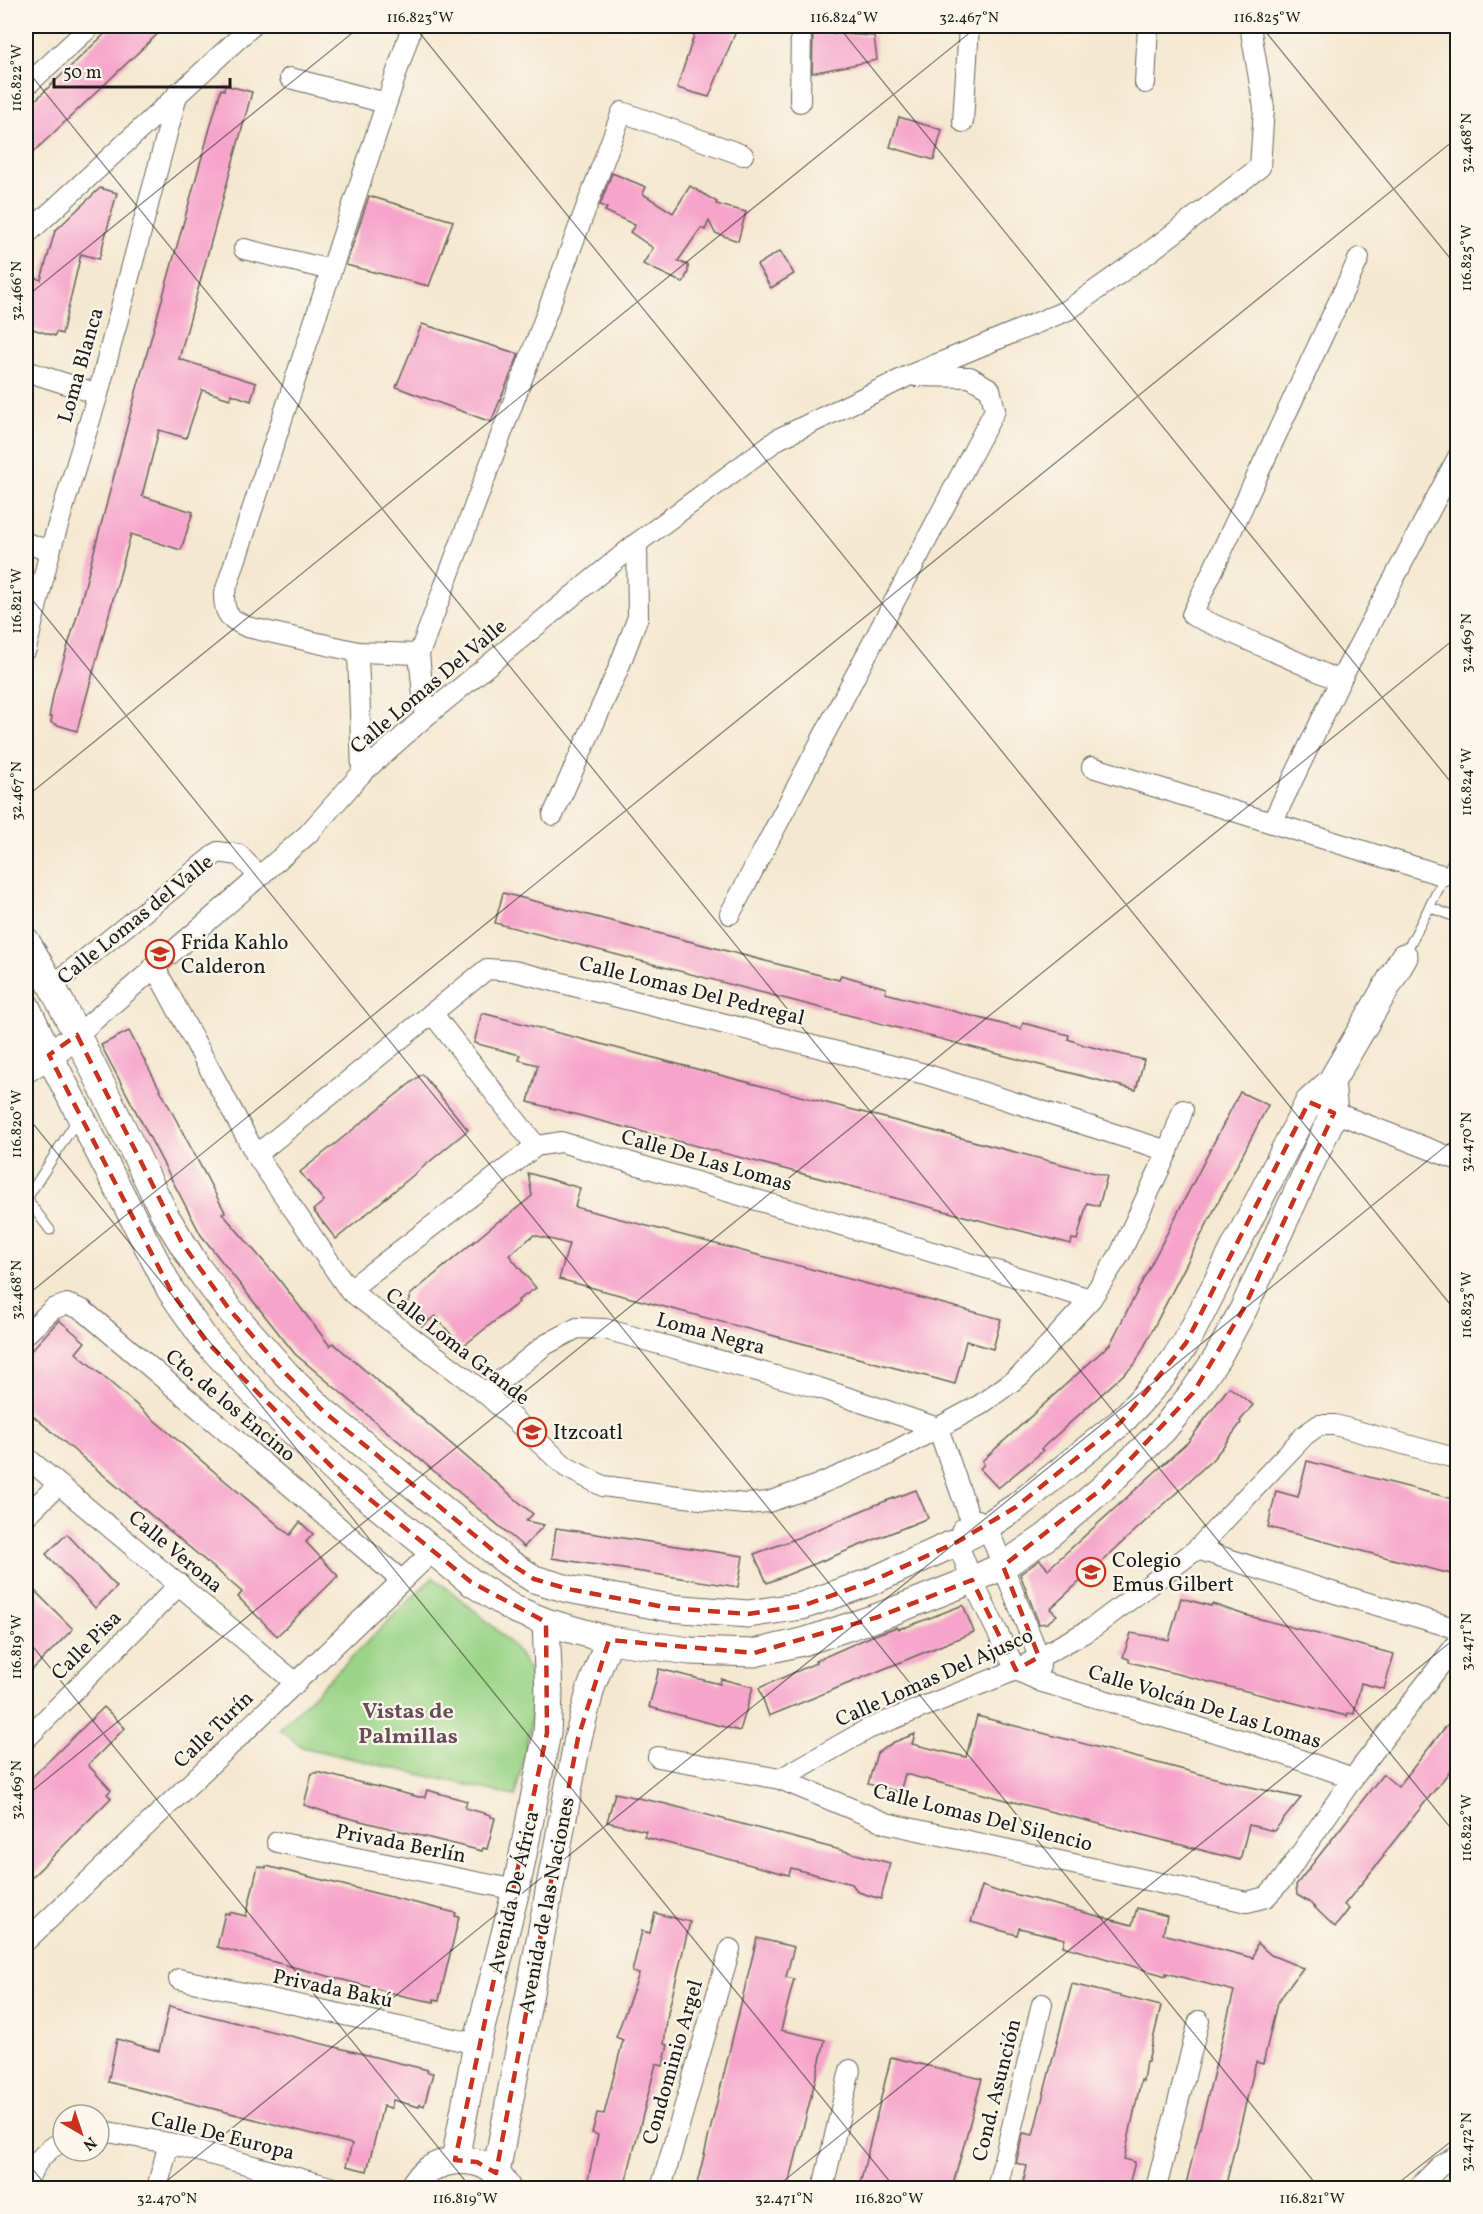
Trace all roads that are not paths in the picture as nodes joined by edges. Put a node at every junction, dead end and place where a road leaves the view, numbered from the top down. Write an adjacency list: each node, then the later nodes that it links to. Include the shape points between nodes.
1 (91, 26): 12 (street)
2 (252, 26): 13 (street)
3 (412, 26): 15 (street)
4 (801, 26): 14 (street)
5 (969, 26): 16 (street)
6 (1148, 26): 11 (street)
7 (1250, 26): 23 (street, Calle Lomas Del Valle, via 1264,108 1260,167 1068,310)
8 (1448, 26): 9 (lane)
9 (1458, 32)
10 (290, 78): 15 (street)
11 (1145, 83)
12 (26, 86)
13 (178, 92): 18 (street); 24 (street, Loma Blanca)
14 (800, 102)
15 (386, 103): 21 (street)
16 (963, 122)
17 (743, 155): 31 (street, via 622,112)
18 (26, 235)
19 (244, 249): 21 (street)
20 (1359, 258): 32 (street, via 1192,615)
21 (331, 270): 30 (street, via 224,595 224,608 233,620 247,627)
22 (26, 371): 24 (street)
23 (908, 376): 27 (street, Calle Lomas Del Valle, via 778,439); 42 (street, via 970,377 990,389 995,410)
24 (98, 394): 28 (street, Loma Blanca)
25 (1458, 457): 32 (street)
26 (26, 543): 28 (street)
27 (637, 543): 33 (street, Calle Lomas Del Valle); 36 (street, via 638,617)
28 (50, 551): 29 (street, Loma Blanca)
29 (26, 649)
30 (358, 652): 31 (street); 35 (street)
31 (419, 654): 33 (street)
32 (1340, 681): 37 (street)
33 (425, 717): 35 (street, Calle Lomas Del Valle)
34 (1092, 767): 37 (street)
35 (362, 773): 40 (street, Calle Lomas Del Valle, via 308,834)
36 (553, 815)
37 (1272, 823): 39 (street)
38 (1458, 851): 39 (lane)
39 (1445, 876): 41 (lane)
40 (260, 877): 46 (street); 47 (street, Calle Lomas del Valle, via 239,855 218,852)
41 (1429, 907): 43 (lane); 45 (lane)
42 (730, 914)
43 (1458, 918)
44 (26, 941): 47 (street)
45 (1404, 957): 53 (street)
46 (154, 966): 50 (street); 60 (street, Calle Loma Grande)
47 (52, 986): 48 (street, Calle Lomas del Valle); 50 (street)
48 (26, 1006): 51 (street)
49 (432, 1014): 58 (street); 59 (street, Calle Lomas Del Pedregal, via 488,969 514,971 925,1074); 60 (street, Calle Lomas Del Pedregal)
50 (77, 1035): 51 (street); 73 (street, via 166,1217 229,1309 323,1411 506,1561 534,1579 670,1608 748,1614 802,1606 870,1582)
51 (48, 1055): 52 (street); 57 (street)
52 (26, 1069)
53 (1331, 1082): 54 (street); 56 (street)
54 (1309, 1102): 56 (street); 72 (street, via 1186,1343 1162,1377 1121,1422 1025,1500)
55 (1183, 1110): 59 (street, Calle Loma Grande)
56 (1334, 1113): 61 (street); 76 (street, via 1244,1308 1193,1394 1163,1430 1103,1488 1046,1537)
57 (80, 1116): 62 (lane, via 28,1195); 75 (street, via 171,1291 206,1341 268,1408 331,1467)
58 (536, 1146): 63 (street); 64 (street, Calle De Las Lomas, via 561,1142)
59 (1168, 1151): 64 (street, Calle Loma Grande, via 1120,1254)
60 (256, 1155): 63 (street, Calle Loma Grande)
61 (1458, 1160)
62 (50, 1230)
63 (349, 1290): 66 (street, Calle Loma Grande)
64 (1091, 1299): 67 (street, Calle Loma Grande, via 1021,1375 980,1405)
65 (26, 1334): 77 (street, Cto. de los Encino, via 53,1309 67,1304 83,1310)
66 (486, 1393): 67 (street, Loma Negra, via 545,1345 577,1328 605,1329 819,1388); 67 (street, Calle Loma Grande, via 566,1467 603,1486 746,1504 768,1502 816,1486 884,1457)
67 (938, 1428): 72 (street)
68 (26, 1457): 70 (street, Calle Verona)
69 (1458, 1459): 74 (street, Calle Lomas Del Ajusco, via 1335,1425 1319,1425)
70 (58, 1485): 71 (street); 79 (street, Calle Verona)
71 (26, 1516)
72 (977, 1520): 73 (street); 76 (street)
73 (957, 1542): 78 (street)
74 (1197, 1549): 81 (street); 84 (street, Calle Lomas Del Ajusco, via 1091,1629)
75 (433, 1551): 77 (street, Calle Turín); 80 (street, via 471,1582 514,1609)
76 (1003, 1566): 78 (street); 84 (street)
77 (401, 1580): 87 (street, Calle Turín)
78 (972, 1580): 82 (street, via 878,1617 754,1653); 85 (street)
79 (180, 1584): 87 (street, Calle Verona); 88 (street, Calle Pisa)
80 (546, 1622): 82 (street); 93 (street, Avenida De África, via 547,1733)
81 (1458, 1629)
82 (609, 1640): 106 (street, Avenida de las Naciones, via 578,1738)
83 (1458, 1642): 90 (street)
84 (1040, 1657): 85 (street, Calle Lomas Del Ajusco); 86 (street)
85 (1016, 1670): 86 (street, Calle Volcán De Las Lomas); 91 (street, Calle Lomas Del Ajusco, via 868,1729)
86 (1042, 1682): 90 (street, Calle Volcán De Las Lomas, via 1245,1741)
87 (296, 1683): 94 (street, Calle Turín)
88 (26, 1739)
89 (658, 1757): 91 (street, Calle Lomas Del Silencio)
90 (1353, 1778): 91 (street, Calle Lomas Del Silencio, via 1283,1879 1266,1897 1247,1902 886,1823)
91 (780, 1779)
92 (277, 1842): 93 (street, Privada Berlín)
93 (516, 1890): 99 (street, Avenida De África)
94 (26, 1941)
95 (730, 1949): 111 (street, Condominio Argel)
96 (179, 1979): 99 (street, Privada Bakú)
97 (1042, 2004): 113 (street, Cond. Asunción)
98 (1199, 2020): 114 (street)
99 (477, 2044): 105 (street, Avenida De África)
100 (850, 2070): 112 (street)
101 (111, 2133): 102 (street, Calle De Europa)
102 (169, 2144): 107 (street, Calle De Europa); 109 (street)
103 (51, 2147): 108 (street, via 30,2171)
104 (1458, 2156): 115 (street, via 1440,2166)
105 (455, 2160): 106 (street, via 477,2162); 110 (street, via 432,2168)
106 (502, 2181)
107 (325, 2187)
108 (26, 2188)
109 (157, 2188)
110 (413, 2188)
111 (661, 2188)
112 (823, 2188)
113 (997, 2188)
114 (1156, 2188)
115 (1418, 2188)

